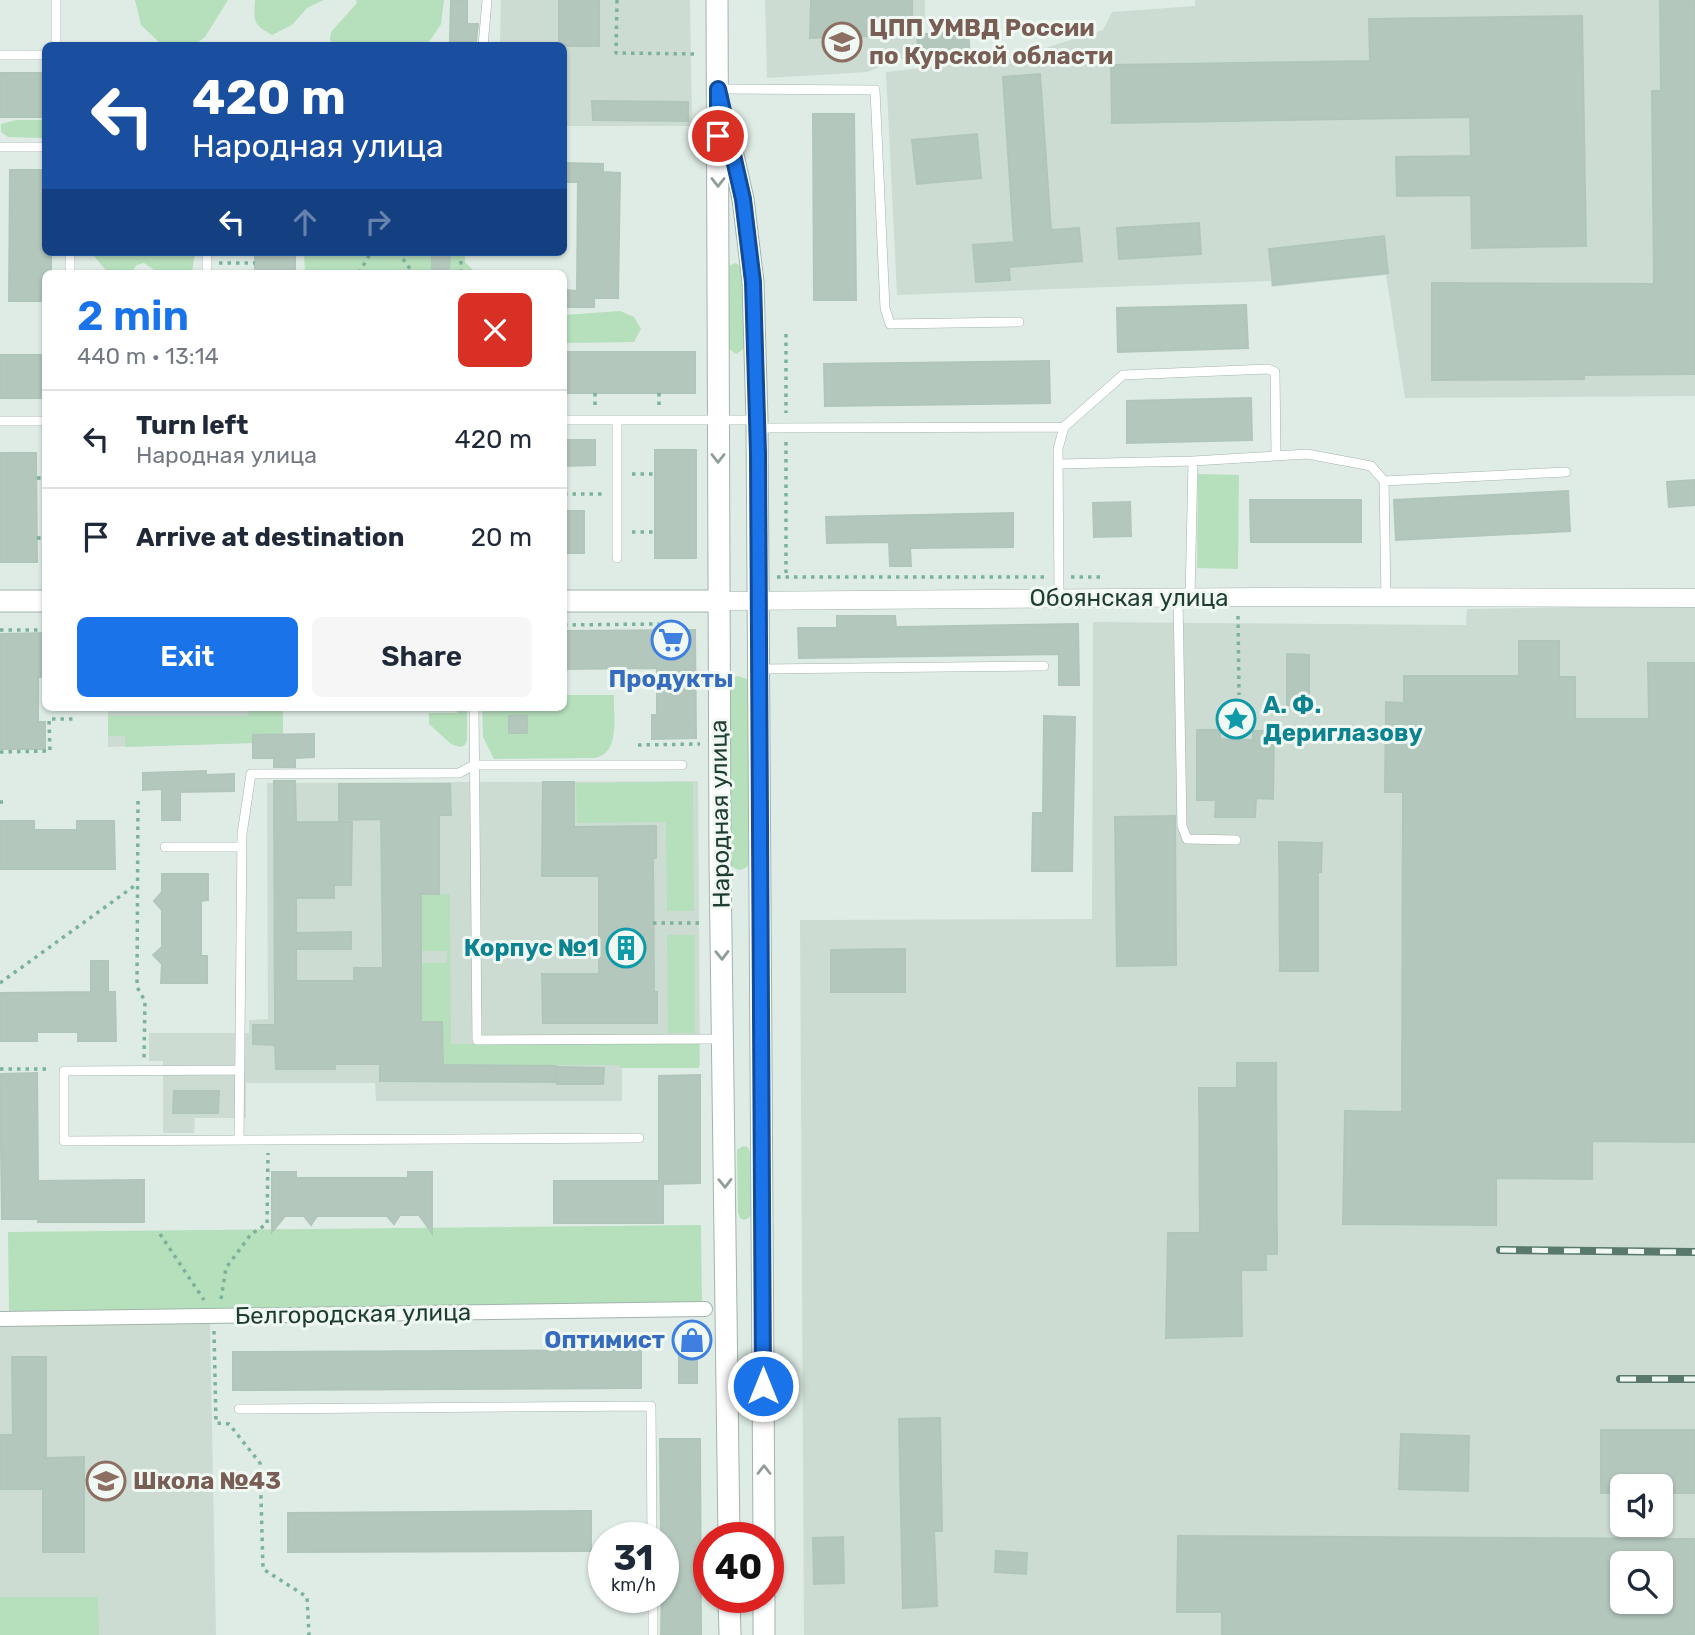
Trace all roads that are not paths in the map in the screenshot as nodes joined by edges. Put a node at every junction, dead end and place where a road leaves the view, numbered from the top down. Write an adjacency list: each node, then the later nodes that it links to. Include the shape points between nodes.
1 (56, 0): 4 (lane)
2 (487, 0): 5 (lane)
3 (717, 0): 8 (street, Народная улица)
4 (56, 42)
5 (483, 42)
6 (0, 55): 7 (lane)
7 (42, 55)
8 (718, 89): 11 (lane, via 875,90 885,307 890,324); 14 (street, Народная улица, one-way to 14); 17 (street, Народная улица, via 743,199 753,282)
9 (0, 147): 10 (lane)
10 (42, 147)
11 (1019, 322)
12 (567, 420): 13 (lane)
13 (617, 420): 14 (lane); 24 (lane)
14 (718, 420): 17 (lane); 33 (street, Народная улица, one-way to 33)
15 (0, 421): 16 (lane)
16 (42, 421)
17 (757, 424): 18 (lane, via 786,428); 29 (street, Народная улица)
18 (1064, 427): 19 (lane, via 1123,376 1268,369 1275,372); 21 (lane)
19 (1276, 455): 20 (lane); 23 (lane, via 1307,454 1371,466)
20 (1193, 461): 21 (lane); 27 (lane)
21 (1059, 464): 26 (lane)
22 (1566, 472): 23 (lane)
23 (1384, 481): 25 (lane)
24 (617, 558)
25 (1385, 597): 27 (street, Обоянская улица); 28 (street, Обоянская улица)
26 (1059, 598): 27 (street, Обоянская улица); 29 (street, Обоянская улица)
27 (1184, 598): 39 (lane, via 1182,826 1187,839)
28 (1695, 598)
29 (758, 600): 33 (street, Обоянская улица); 35 (street, Народная улица)
30 (0, 601): 31 (street)
31 (42, 601)
32 (567, 601): 33 (street, Обоянская улица)
33 (719, 601): 42 (street, Народная улица, one-way to 42)
34 (1044, 666): 35 (lane)
35 (759, 669): 51 (street, Народная улица, one-way to 35)
36 (474, 711): 37 (lane)
37 (474, 765): 38 (lane); 41 (lane, via 458,773 251,774); 42 (lane, via 477,1040)
38 (682, 765)
39 (1236, 840)
40 (165, 847): 41 (lane)
41 (242, 847): 43 (lane)
42 (723, 1039): 50 (street, Народная улица, one-way to 50)
43 (240, 1070): 45 (lane); 45 (lane, via 64,1071 64,1141)
44 (639, 1138): 45 (lane)
45 (240, 1140)
46 (705, 1309): 47 (street, Белгородская улица)
47 (0, 1319)
48 (239, 1409): 49 (lane, via 651,1406)
49 (652, 1522)
50 (729, 1522)
51 (764, 1522)
52 (653, 1613): 55 (lane)
53 (729, 1613): 56 (street)
54 (764, 1613): 57 (street)
55 (653, 1635)
56 (730, 1635)
57 (764, 1635)

